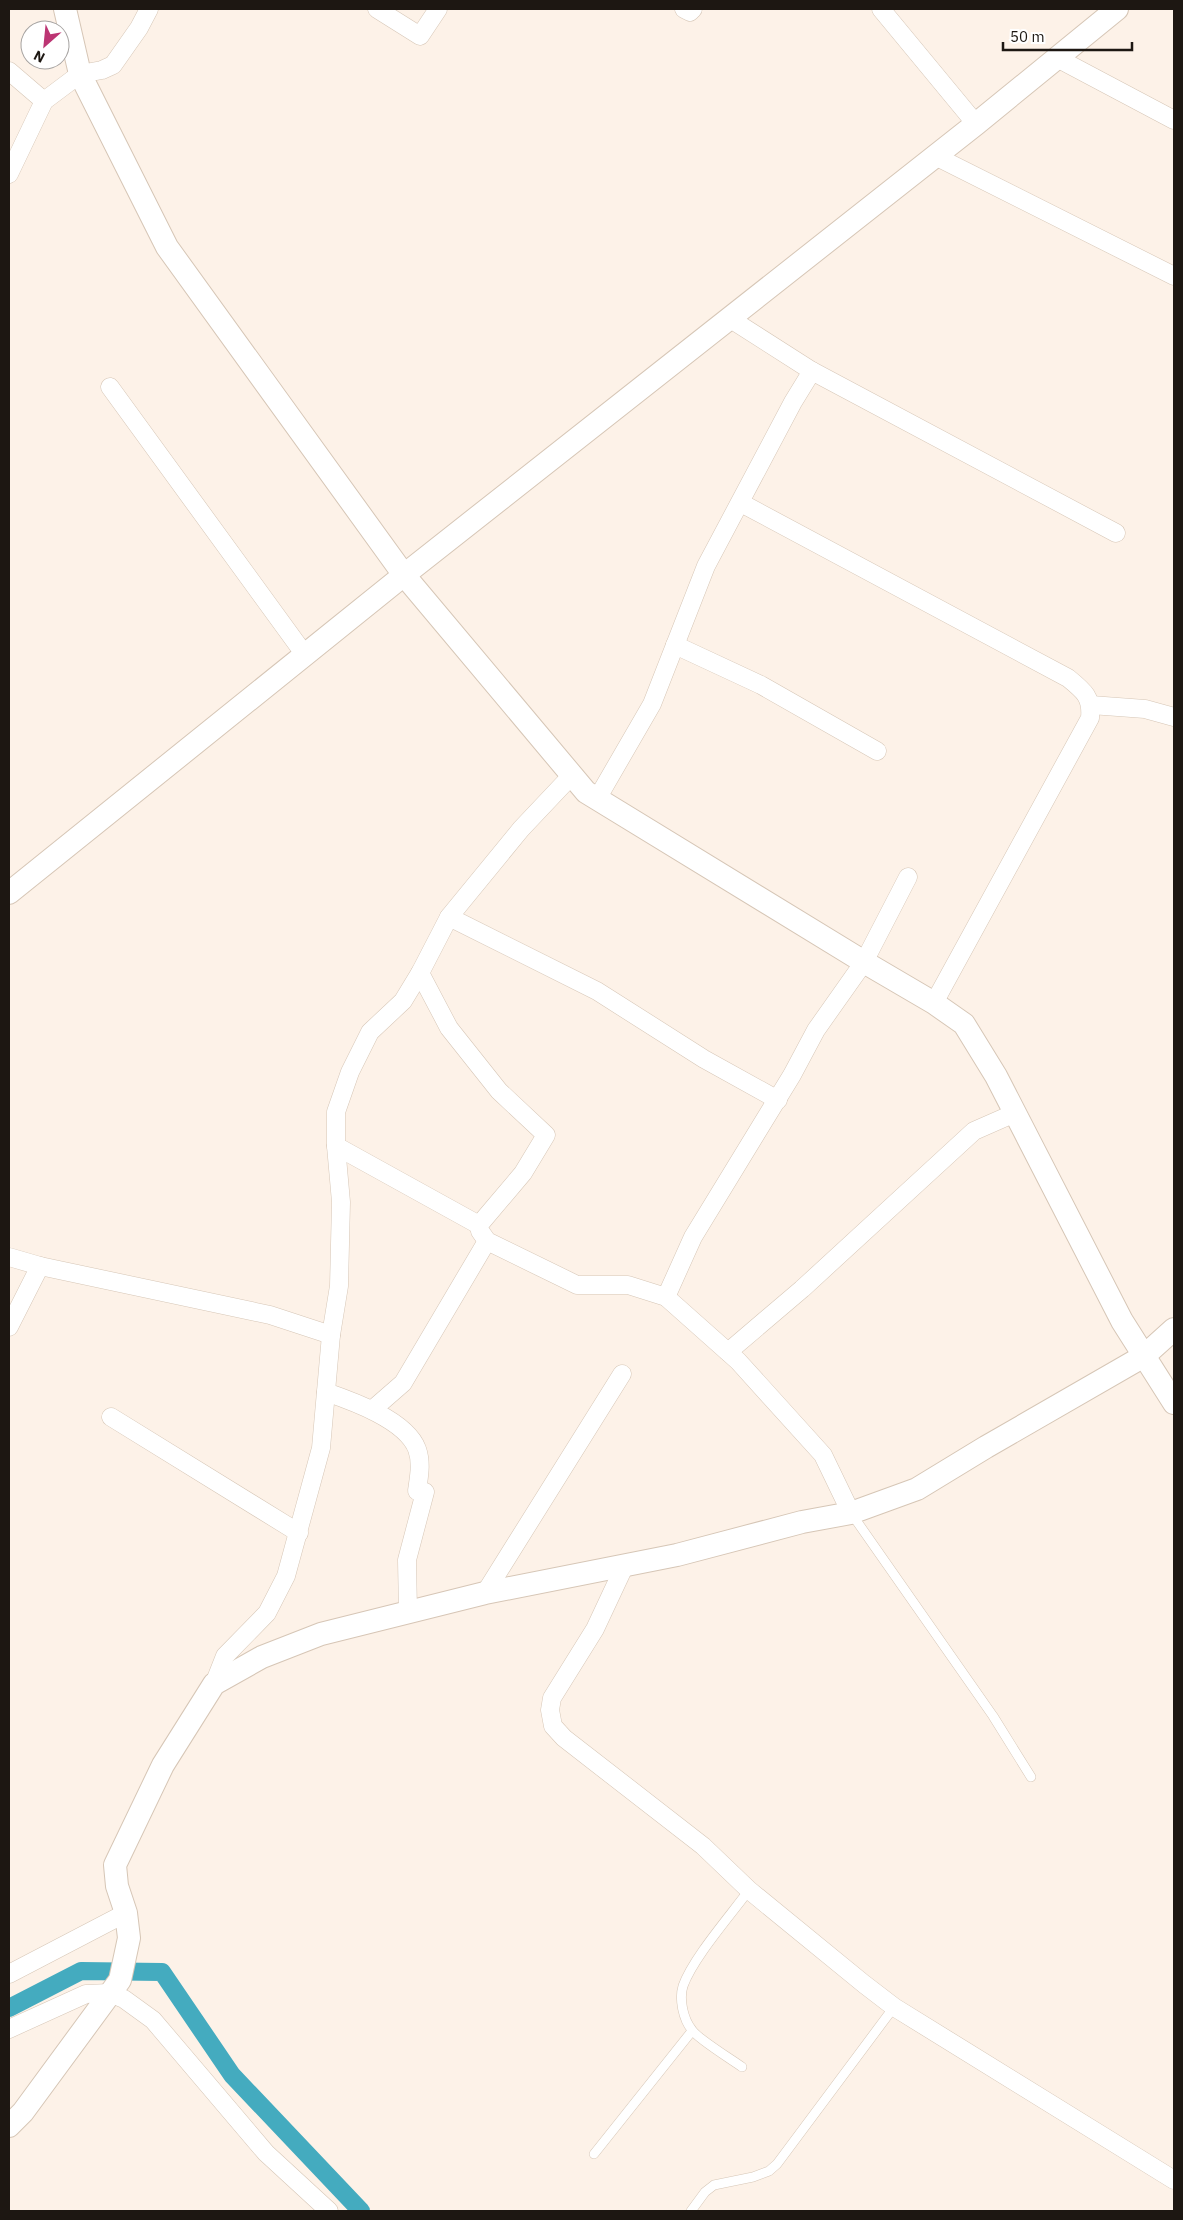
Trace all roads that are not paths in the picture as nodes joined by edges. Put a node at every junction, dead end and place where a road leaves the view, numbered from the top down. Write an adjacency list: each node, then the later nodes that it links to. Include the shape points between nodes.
1 (65, 9): 11 (street)
2 (149, 9): 11 (street, via 113,65)
3 (377, 9): 4 (street, via 420,36)
4 (438, 9)
5 (684, 9): 6 (street, via 690,12)
6 (693, 9)
7 (881, 9): 14 (street)
8 (1116, 9): 9 (street)
9 (1057, 58): 13 (street); 14 (street)
10 (9, 71): 12 (street)
11 (80, 74): 12 (street); 23 (street, via 167,247)
12 (44, 101): 16 (street)
13 (1174, 120)
14 (976, 124): 15 (street)
15 (936, 156): 17 (street); 18 (street)
16 (9, 174)
17 (1174, 276)
18 (729, 318): 19 (street); 23 (street)
19 (812, 371): 21 (street); 22 (street)
20 (110, 387): 25 (street)
21 (741, 503): 24 (street, via 706,566); 26 (street, via 1068,678 1084,691)
22 (1116, 533)
23 (404, 575): 25 (street); 29 (street)
24 (675, 645): 28 (street, via 761,685); 30 (street, via 652,704)
25 (305, 655): 32 (street)
26 (1091, 705): 27 (street, via 1145,709); 36 (street, via 1090,718)
27 (1174, 717)
28 (876, 751)
29 (572, 775): 30 (street, via 586,792); 33 (street, via 521,829)
30 (597, 799): 34 (street)
31 (908, 877): 34 (street)
32 (9, 893)
33 (449, 917): 35 (street); 37 (street, via 597,991 704,1060)
34 (864, 962): 36 (street); 37 (street, via 816,1030)
35 (420, 973): 39 (street, via 403,1001 370,1032 350,1072 336,1112); 40 (street, via 449,1028 476,1064 499,1091 546,1135 523,1173)
36 (934, 1003): 38 (street, via 964,1024)
37 (778, 1100): 44 (street, via 693,1237)
38 (1014, 1113): 48 (street, via 974,1131 802,1289); 49 (street, via 1122,1321)
39 (336, 1146): 40 (street); 47 (street, via 341,1202 340,1276)
40 (479, 1225): 41 (street)
41 (487, 1241): 44 (street, via 577,1285 628,1285); 53 (street, via 403,1383)
42 (9, 1257): 43 (street)
43 (40, 1266): 45 (street); 47 (street, via 270,1315)
44 (666, 1297): 48 (street)
45 (9, 1327)
46 (1174, 1329): 49 (street)
47 (331, 1335): 51 (street)
48 (728, 1352): 55 (street, via 823,1455)
49 (1144, 1356): 52 (street); 55 (street, via 917,1489)
50 (622, 1374): 58 (street)
51 (326, 1392): 53 (street); 56 (street, via 321,1448)
52 (1174, 1403)
53 (372, 1410): 59 (street, via 397,1426 416,1447 420,1466 421,1491 408,1560)
54 (111, 1417): 56 (street)
55 (851, 1513): 57 (street); 61 (lane)
56 (299, 1533): 60 (street, via 286,1576 267,1613 225,1656)
57 (625, 1565): 58 (street); 62 (street, via 595,1628 552,1698 553,1726 590,1759 703,1846)
58 (485, 1592): 59 (street)
59 (408, 1612): 60 (street, via 321,1634 262,1657)
60 (214, 1684): 63 (street, via 163,1765 115,1865 117,1886)
61 (1032, 1776)
62 (748, 1890): 66 (street); 68 (lane, via 693,1966 683,1987 681,1999)
63 (126, 1913): 64 (street); 65 (street, via 129,1938)
64 (9, 1974)
65 (115, 1986): 67 (street, via 86,1994); 70 (street, via 23,2112); 73 (street, via 153,2020 266,2153)
66 (894, 2007): 72 (street); 74 (lane, via 778,2164 753,2177 714,2186)
67 (9, 2029)
68 (692, 2031): 69 (lane); 71 (lane)
69 (742, 2067)
70 (9, 2126)
71 (594, 2154)
72 (1174, 2180)
73 (329, 2211)
74 (691, 2211)

